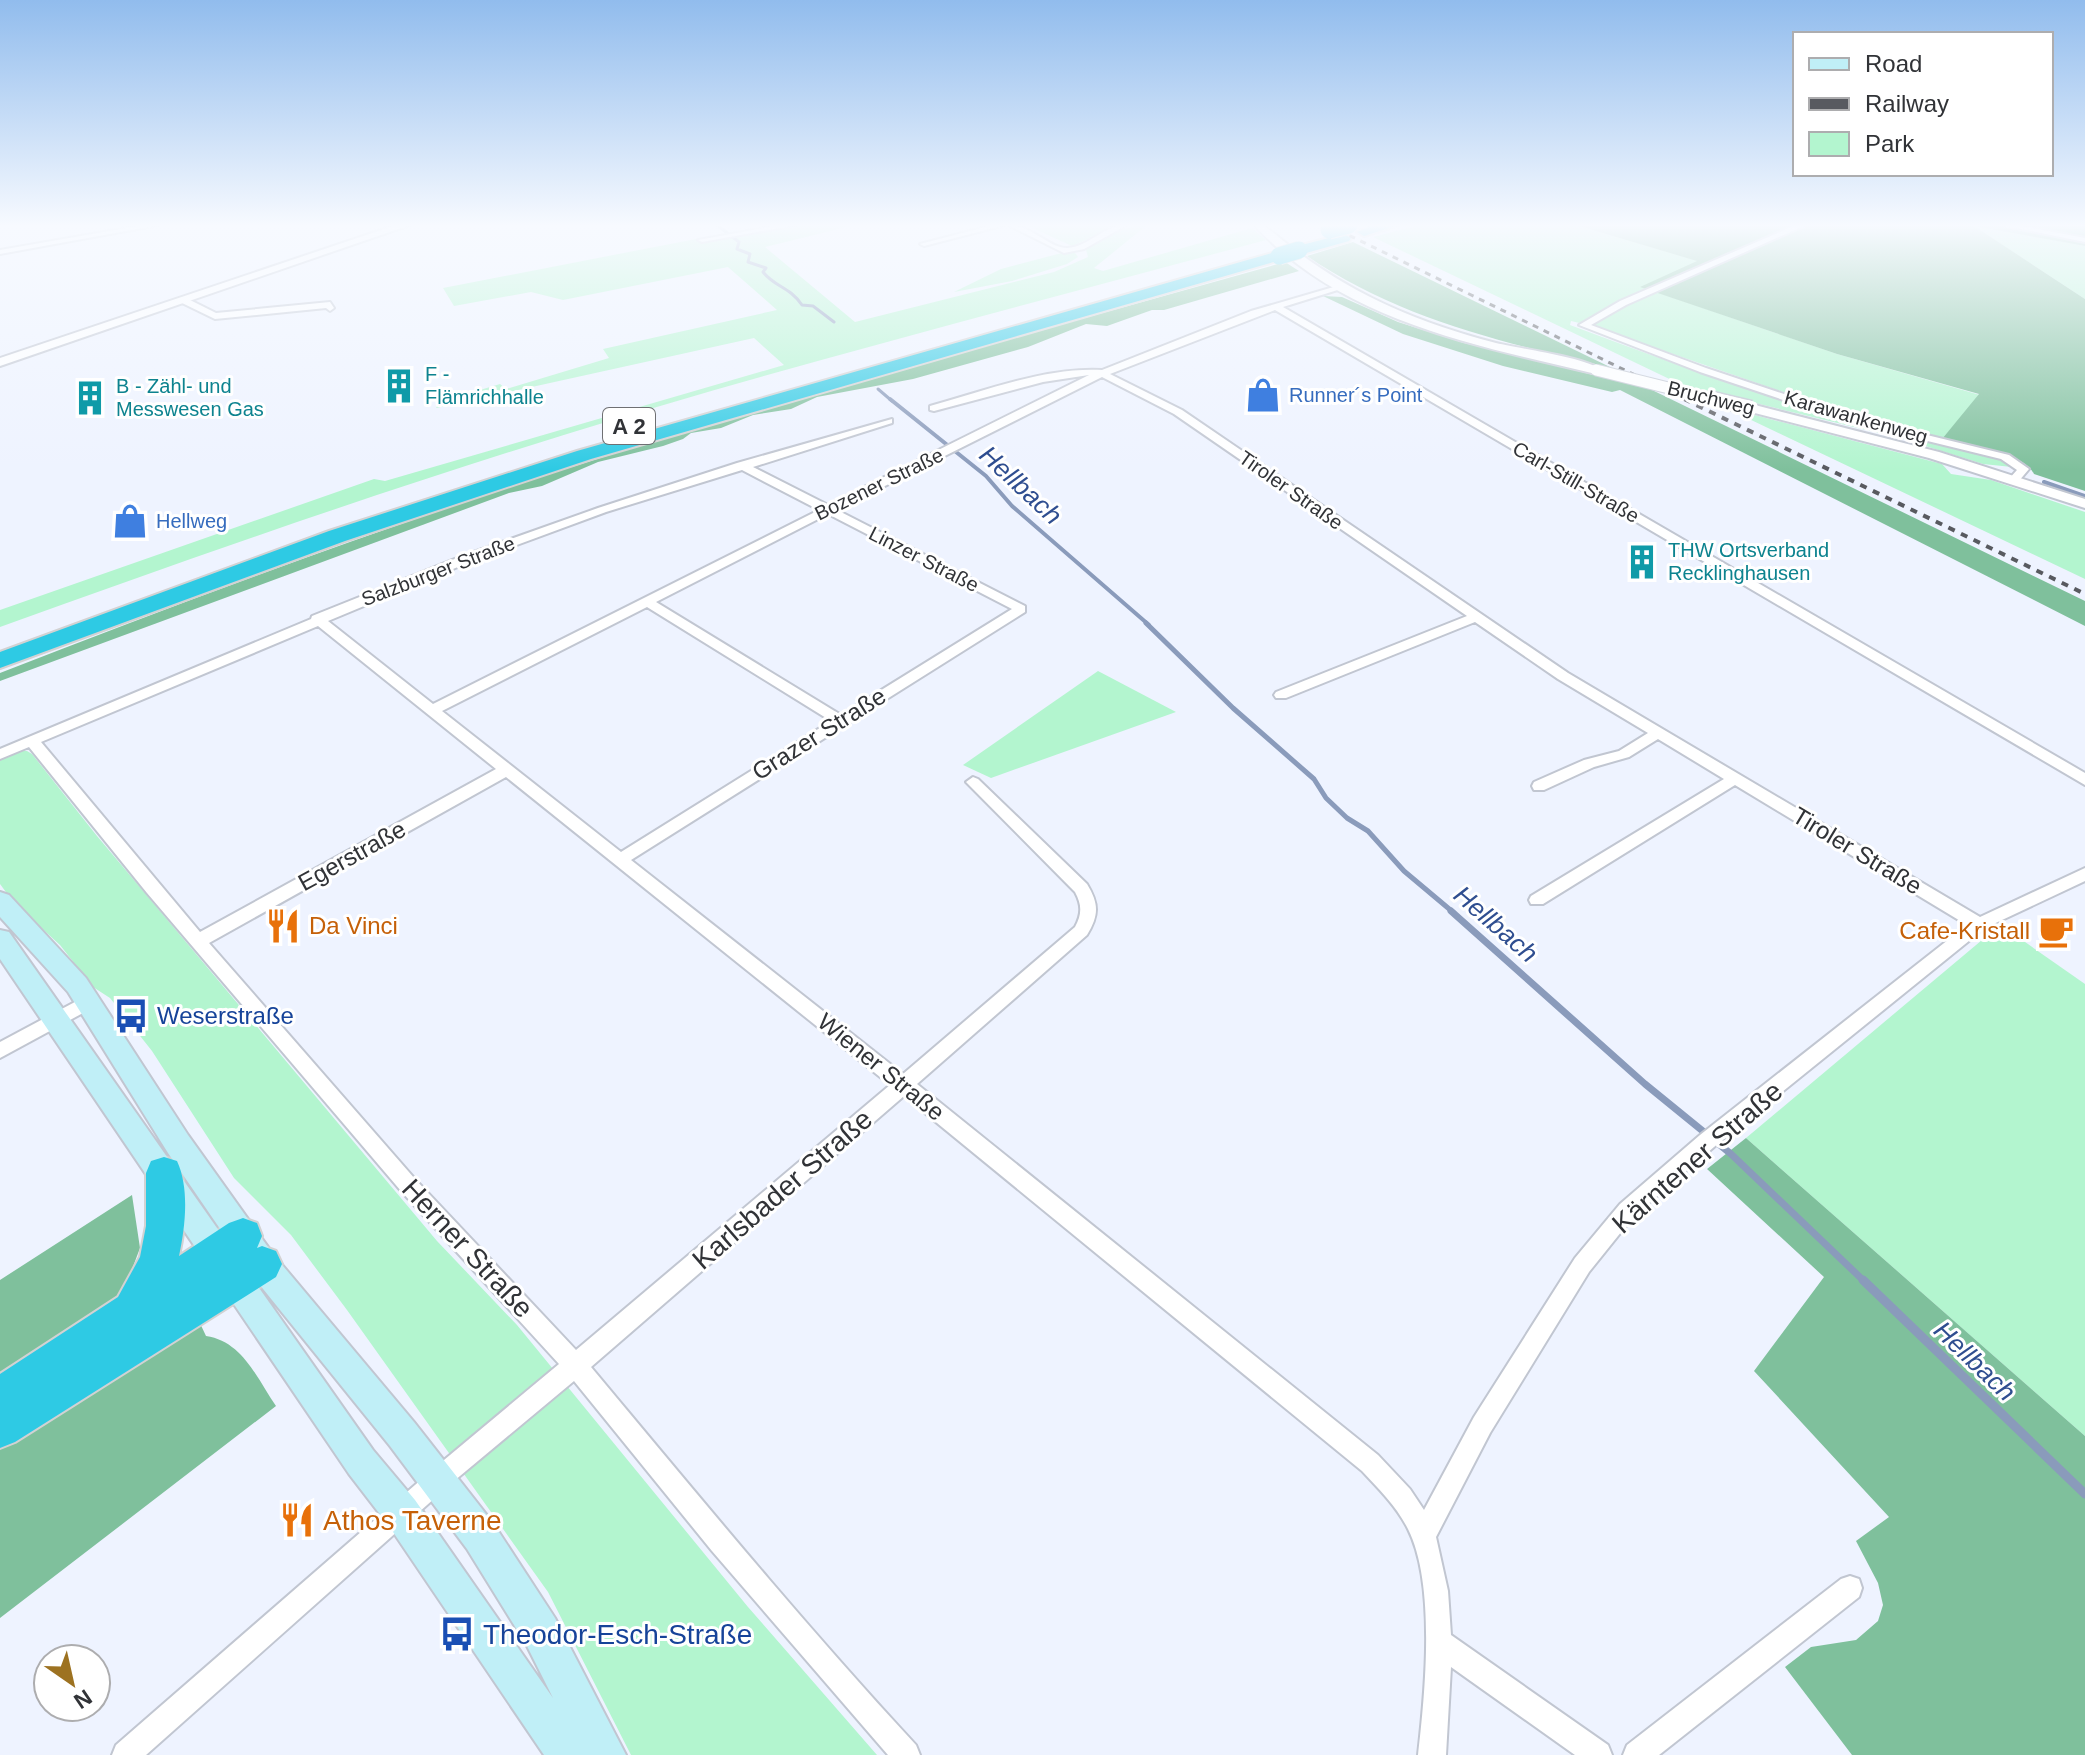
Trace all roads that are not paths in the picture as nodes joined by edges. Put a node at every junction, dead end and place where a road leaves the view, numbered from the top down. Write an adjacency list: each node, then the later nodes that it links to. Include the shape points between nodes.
1 (163, 307): 10 (street)
2 (197, 307): 3 (street, via 215,316)
3 (310, 307)
4 (1069, 307): 18 (highway, A 2, via 617,429)
5 (1087, 307): 25 (highway, A 2, via 584,455 337,536)
6 (1273, 307): 11 (street, Bozener Straße)
7 (1277, 307): 34 (street, Carl-Still-Straße)
8 (1382, 307): 15 (street, Bruchweg, bridge, via 1423,325 1905,447)
9 (1616, 307): 15 (street, Karawankenweg, via 1584,325 1850,419 2005,457 2024,469)
10 (0, 362)
11 (1101, 373): 12 (street, via 1042,379); 17 (street, Bozener Straße); 22 (street, Tiroler Straße, via 1178,412)
12 (934, 408)
13 (888, 421): 14 (street, Salzburger Straße)
14 (741, 465): 17 (street, Linzer Straße); 23 (street, Salzburger Straße, via 532,534)
15 (2014, 480): 16 (street, Bruchweg)
16 (2085, 504)
17 (827, 509): 19 (street, Bozener Straße); 21 (street, Linzer Straße)
18 (145, 586)
19 (646, 601): 27 (street, Bozener Straße); 28 (street)
20 (88, 607): 24 (highway)
21 (1021, 609): 28 (street, Grazer Straße)
22 (1476, 617): 26 (street); 29 (street, Tiroler Straße)
23 (317, 619): 27 (street, Wiener Straße); 30 (street, Salzburger Straße)
24 (0, 640)
25 (0, 661)
26 (1281, 695)
27 (431, 711): 32 (street, Wiener Straße)
28 (840, 721): 37 (street, Grazer Straße)
29 (1657, 733): 33 (street, Tiroler Straße); 36 (street, via 1624,754)
30 (31, 740): 31 (street, Salzburger Straße); 43 (street, Herner Straße)
31 (0, 754)
32 (506, 770): 37 (street, Wiener Straße); 43 (street, Egerstraße)
33 (1735, 779): 39 (street); 41 (street, Tiroler Straße)
34 (2085, 780)
35 (973, 782): 47 (street, Karlsbader Straße, via 1081,888 1090,903 1090,918)
36 (1539, 786)
37 (619, 860): 47 (street, Wiener Straße)
38 (2085, 874): 41 (street, Kärntener Straße)
39 (1537, 900)
40 (0, 901): 44 (main road)
41 (1979, 924): 56 (street, Kärntener Straße, via 1627,1210 1582,1265 1482,1425)
42 (0, 939): 45 (main road)
43 (198, 941): 51 (street, Herner Straße, via 408,1185)
44 (88, 1002): 45 (street); 49 (main road, via 178,1144)
45 (55, 1021): 46 (street); 48 (main road)
46 (0, 1051)
47 (904, 1085): 51 (street, Karlsbader Straße); 56 (street, Wiener Straße, via 1370,1463 1398,1491)
48 (164, 1173): 49 (main road); 50 (highway, via 166,1233 150,1281 136,1302)
49 (240, 1259): 50 (highway); 53 (highway); 54 (main road); 55 (main road, via 361,1462)
50 (83, 1345): 52 (highway)
51 (575, 1365): 54 (street, Karlsbader Straße); 62 (street, Herner Straße)
52 (0, 1399)
53 (0, 1427)
54 (438, 1480): 55 (street, Karlsbader Straße); 61 (main road, via 541,1632)
55 (402, 1513): 59 (street); 60 (main road)
56 (1423, 1536): 58 (street, via 1436,1594)
57 (1850, 1588): 65 (street)
58 (1437, 1641): 63 (street); 64 (street)
59 (126, 1755)
60 (568, 1755)
61 (606, 1755)
62 (906, 1755)
63 (1432, 1755)
64 (1598, 1755)
65 (1637, 1755)

